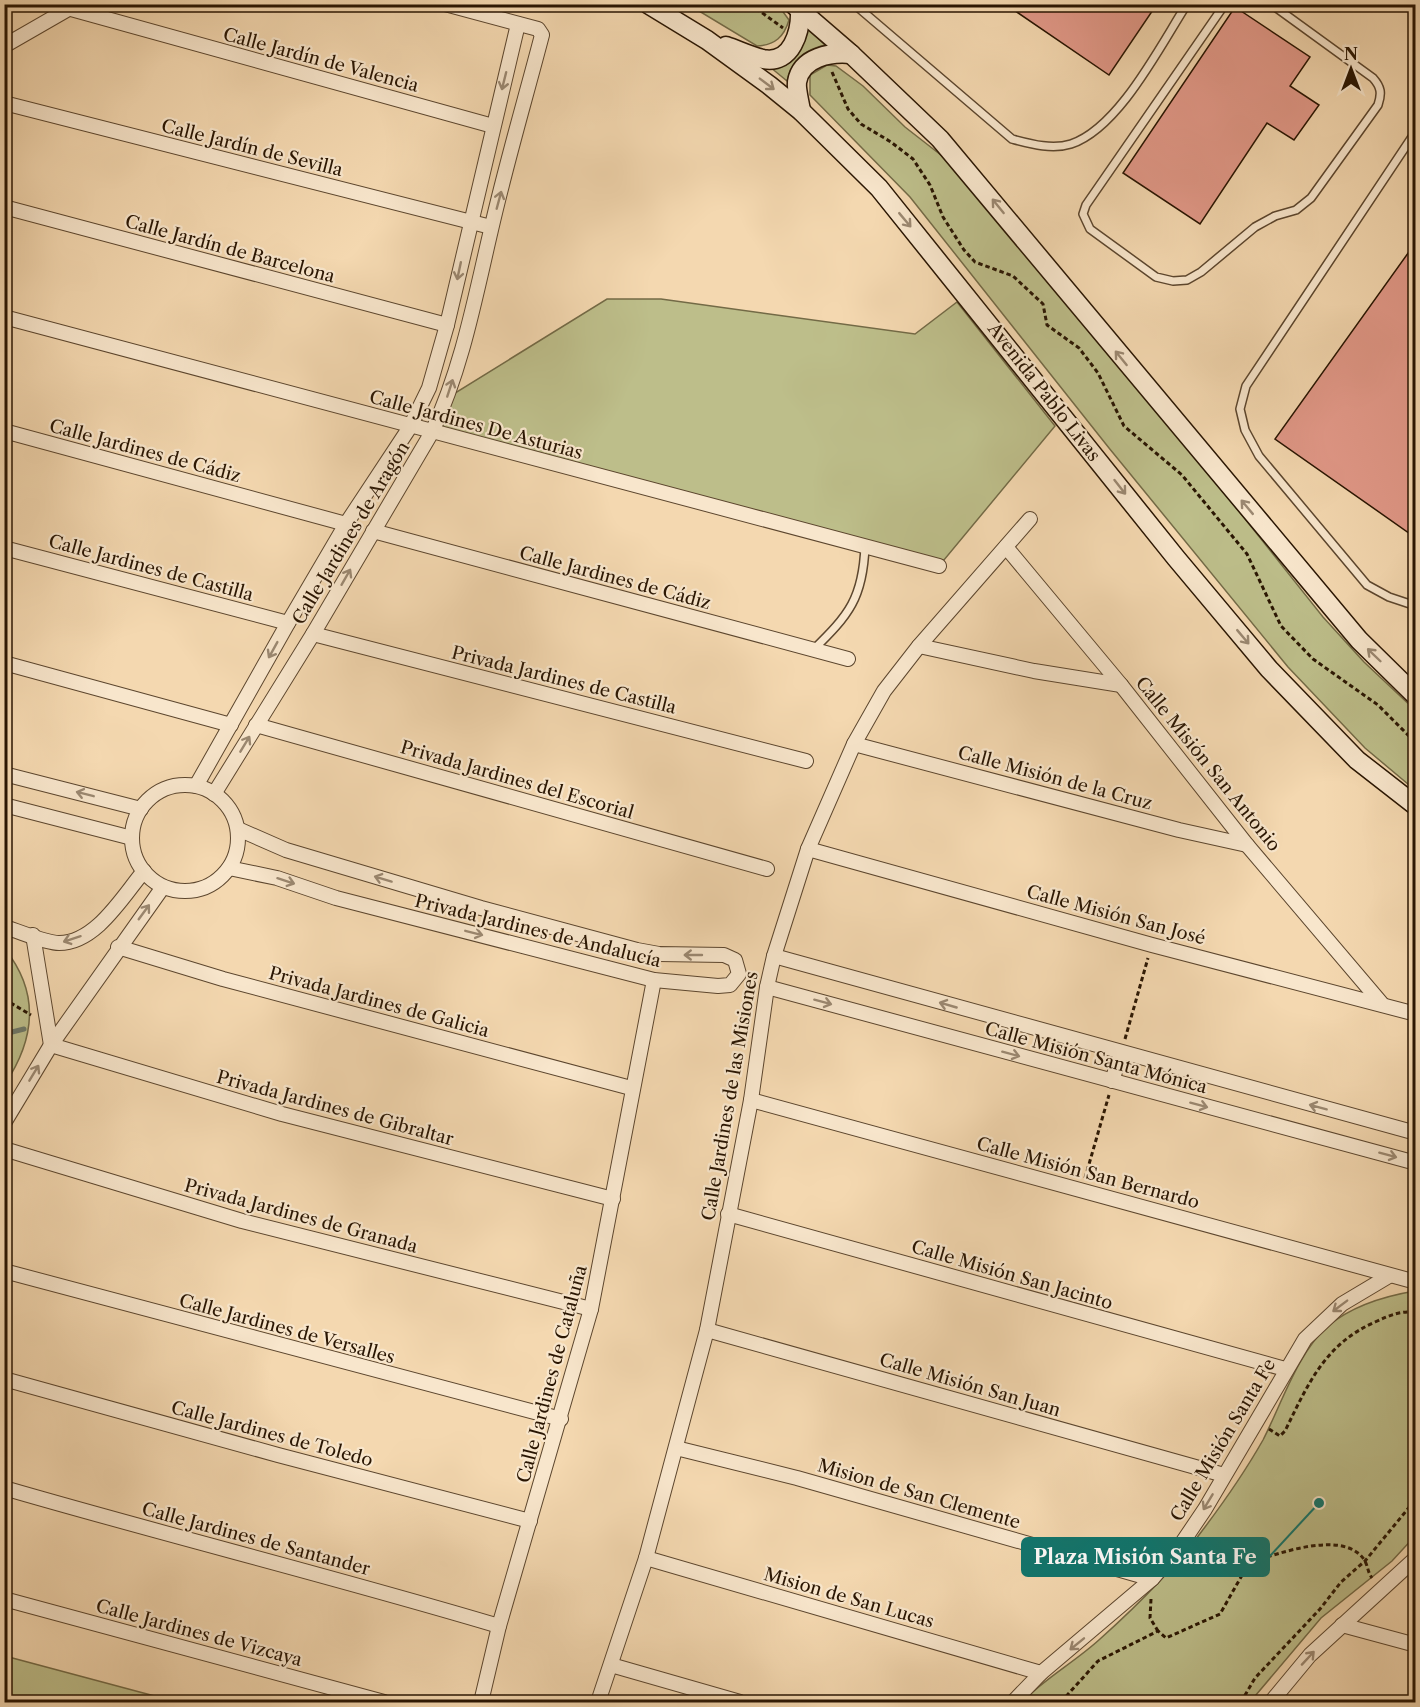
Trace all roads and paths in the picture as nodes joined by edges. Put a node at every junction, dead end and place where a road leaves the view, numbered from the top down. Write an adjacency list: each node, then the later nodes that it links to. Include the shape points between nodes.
1 (445, 4): 10 (street)
2 (648, 4): 11 (main road, Avenida Pablo Livas)
3 (750, 4): 12 (path)
4 (854, 4): 5 (lane, via 1012,139 1041,146 1070,145 1092,133 1119,109)
5 (1186, 4)
6 (1225, 4): 7 (lane, via 1083,214 1090,229 1156,277 1173,281 1186,280 1201,272 1255,227 1296,210 1311,198 1378,105 1380,86 1373,78)
7 (1271, 4)
8 (74, 7): 13 (street); 18 (street, Calle Jardín de Valencia)
9 (797, 7): 12 (main road, via 800,25); 14 (main road)
10 (518, 24): 18 (street, Calle Jardines de Aragón, one-way to 18); 22 (street, Calle Jardines de Aragón, one-way to 10, via 542,35 540,30)
11 (707, 40): 12 (main road, via 765,60 783,56); 17 (main road, Avenida Pablo Livas, one-way to 17)
12 (795, 41)
13 (4, 46)
14 (851, 54): 15 (main road, via 834,52); 43 (main road, one-way to 14, via 1359,640 970,172 940,138)
15 (817, 57): 17 (main road, via 803,69 797,83); 46 (path, via 834,74 848,109 861,124 913,159 948,225 975,262 1014,276 1043,304 1047,325 1079,348 1098,373 1124,426 1182,475 1247,554 1281,626 1313,659 1378,705)
16 (4, 104): 21 (street, Calle Jardín de Sevilla)
17 (801, 111): 53 (main road, Avenida Pablo Livas, one-way to 53, via 879,188 1269,669 1357,760)
18 (493, 126): 21 (street, Calle Jardines de Aragón)
19 (1416, 131): 35 (lane, via 1246,386 1240,409 1245,430 1259,456 1355,572 1367,585)
20 (4, 207): 24 (street, Calle Jardín de Barcelona)
21 (470, 223): 22 (street, Calle Jardín de Sevilla); 24 (street, Calle Jardines de Aragón, one-way to 24)
22 (491, 227): 27 (street, Calle Jardines de Aragón, one-way to 22, via 466,337)
23 (4, 317): 25 (street, Calle Jardines De Asturias)
24 (447, 325): 25 (street, Calle Jardines de Aragón, via 429,388)
25 (410, 427): 27 (street, Calle Jardines De Asturias); 29 (street, Calle Jardines de Aragón)
26 (4, 431): 29 (street, Calle Jardines de Cádiz)
27 (432, 432): 30 (street, Calle Jardines de Aragón); 31 (street, Calle Jardines De Asturias)
28 (1030, 519): 32 (street, Calle Jardines de las Misiones)
29 (346, 525): 36 (street, Calle Jardines de Aragón)
30 (373, 531): 37 (street, Calle Jardines de Aragón, one-way to 30); 39 (street, Calle Jardines de Cádiz)
31 (865, 546): 34 (street, Calle Jardines De Asturias); 39 (lane, via 864,575 854,603)
32 (1006, 547): 38 (street, Calle Jardines de las Misiones); 42 (street, Calle Misión San Antonio)
33 (4, 548): 36 (street, Calle Jardines de Castilla)
34 (939, 566)
35 (1416, 606)
36 (288, 623): 44 (street, Calle Jardines de Aragón, one-way to 44)
37 (313, 634): 45 (street, Calle Jardines de Aragón); 48 (street, Privada Jardines de Castilla)
38 (919, 646): 42 (street); 47 (street, Calle Jardines de las Misiones, via 884,691)
39 (813, 650): 40 (street, Calle Jardines de Cádiz)
40 (848, 660)
41 (4, 663): 44 (street)
42 (1121, 685): 57 (street, Calle Misión San Antonio)
43 (1416, 696)
44 (231, 725): 50 (street, Calle Jardines de Aragón)
45 (256, 725): 51 (street, Calle Jardines de Aragón, one-way to 45); 60 (street, Privada Jardines del Escorial)
46 (1416, 743)
47 (854, 744): 57 (street, Calle Misión de la Cruz); 58 (street, Calle Jardines de las Misiones)
48 (806, 761)
49 (4, 774): 54 (street, one-way to 49)
50 (196, 786): 51 (street); 54 (street, via 168,788)
51 (214, 794): 55 (street, via 230,809)
52 (4, 805): 56 (street)
53 (1416, 806)
54 (141, 809): 56 (street)
55 (238, 830): 59 (street, via 237,850); 68 (street, Privada Jardines de Andalucía, one-way to 55, via 726,986 736,980 739,966 724,955 637,950 503,914 286,850)
56 (132, 838): 61 (street, via 135,856)
57 (1247, 845): 71 (street, Calle Misión San Antonio)
58 (808, 849): 65 (street, Calle Misión San José); 67 (street, Calle Jardines de las Misiones)
59 (229, 868): 62 (street, via 216,882 200,889 181,891); 68 (street, Privada Jardines de Andalucía, one-way to 68)
60 (767, 869)
61 (144, 871): 62 (street); 64 (street, one-way to 64, via 92,930 58,943)
62 (163, 886): 66 (street, one-way to 62)
63 (4, 927): 64 (street)
64 (33, 935): 73 (street)
65 (1152, 945): 71 (street, Calle Misión San José); 75 (path)
66 (118, 947): 74 (street); 77 (street, Privada Jardines de Galicia, via 223,979)
67 (774, 956): 69 (street, Calle Jardines de las Misiones); 75 (street, Calle Misión Santa Mónica, one-way to 67)
68 (654, 980): 77 (street, Calle Jardines de Cataluña)
69 (767, 987): 76 (street, Calle Misión Santa Mónica, one-way to 76); 78 (street, Calle Jardines de las Misiones)
70 (4, 999): 73 (path)
71 (1382, 1004): 72 (street, Calle Misión San José)
72 (1416, 1014)
73 (48, 1025): 74 (street)
74 (51, 1045): 79 (street, one-way to 74); 84 (street, Privada Jardines de Gibraltar, via 282,1114)
75 (1121, 1053): 76 (street); 80 (street, Calle Misión Santa Mónica, one-way to 75)
76 (1112, 1081): 82 (street, Calle Misión Santa Mónica, one-way to 82); 83 (path)
77 (631, 1088): 84 (street, Calle Jardines de Cataluña)
78 (751, 1100): 83 (street, Calle Misión San Bernardo); 85 (street, Calle Jardines de las Misiones)
79 (4, 1123)
80 (1416, 1133)
81 (4, 1149): 89 (street, Privada Jardines de Granada, via 242,1221)
82 (1416, 1162)
83 (1081, 1189): 87 (street, Calle Misión San Bernardo)
84 (613, 1199): 89 (street, Calle Jardines de Cataluña)
85 (728, 1214): 91 (street, Calle Jardines de las Misiones); 92 (street, Calle Misión San Jacinto)
86 (4, 1271): 94 (street, Calle Jardines de Versalles)
87 (1389, 1276): 88 (street, Calle Misión San Bernardo); 92 (street, Calle Misión Santa Fe, one-way to 92, via 1323,1319)
88 (1415, 1281)
89 (591, 1309): 94 (street, Calle Jardines de Cataluña)
90 (1416, 1312): 95 (path, via 1399,1311 1357,1330 1324,1358 1280,1436)
91 (707, 1330): 96 (street, Calle Jardines de las Misiones); 97 (street, Calle Misión San Juan)
92 (1285, 1370): 95 (street, Calle Misión Santa Fe)
93 (4, 1379): 100 (street, Calle Jardines de Toledo)
94 (561, 1419): 100 (street, Calle Jardines de Cataluña)
95 (1257, 1423): 97 (street, Calle Misión Santa Fe)
96 (676, 1448): 101 (street, Calle Jardines de las Misiones); 104 (street, Mision de San Clemente, via 797,1478)
97 (1224, 1475): 104 (street, Calle Misión Santa Fe, one-way to 104, via 1180,1546)
98 (4, 1488): 108 (street, Calle Jardines de Santander)
99 (1416, 1499): 103 (path)
100 (530, 1521): 108 (street, Calle Jardines de Cataluña)
101 (646, 1558): 111 (street, Calle Jardines de las Misiones); 112 (street, Mision de San Lucas)
102 (1416, 1558): 105 (street)
103 (1365, 1561): 105 (path); 109 (path, via 1344,1545 1301,1547 1249,1563 1221,1614 1166,1638); 119 (path, via 1341,1582 1255,1678)
104 (1152, 1579): 109 (path, via 1150,1618); 112 (street, Calle Misión Santa Fe, one-way to 112)
105 (1381, 1590): 107 (street)
106 (4, 1599): 113 (street, Calle Jardines de Vizcaya)
107 (1342, 1625): 110 (street); 120 (street, one-way to 107, via 1310,1655)
108 (499, 1626): 114 (street, Calle Jardines de Cataluña)
109 (1158, 1631): 118 (path, via 1098,1661)
110 (1416, 1645)
111 (611, 1665): 115 (street, Calle Jardines de las Misiones); 116 (street)
112 (1041, 1672): 117 (street, Calle Misión Santa Fe)
113 (384, 1702)
114 (481, 1702)
115 (598, 1702)
116 (740, 1702)
117 (1013, 1702)
118 (1061, 1702)
119 (1241, 1702)
120 (1271, 1702)

